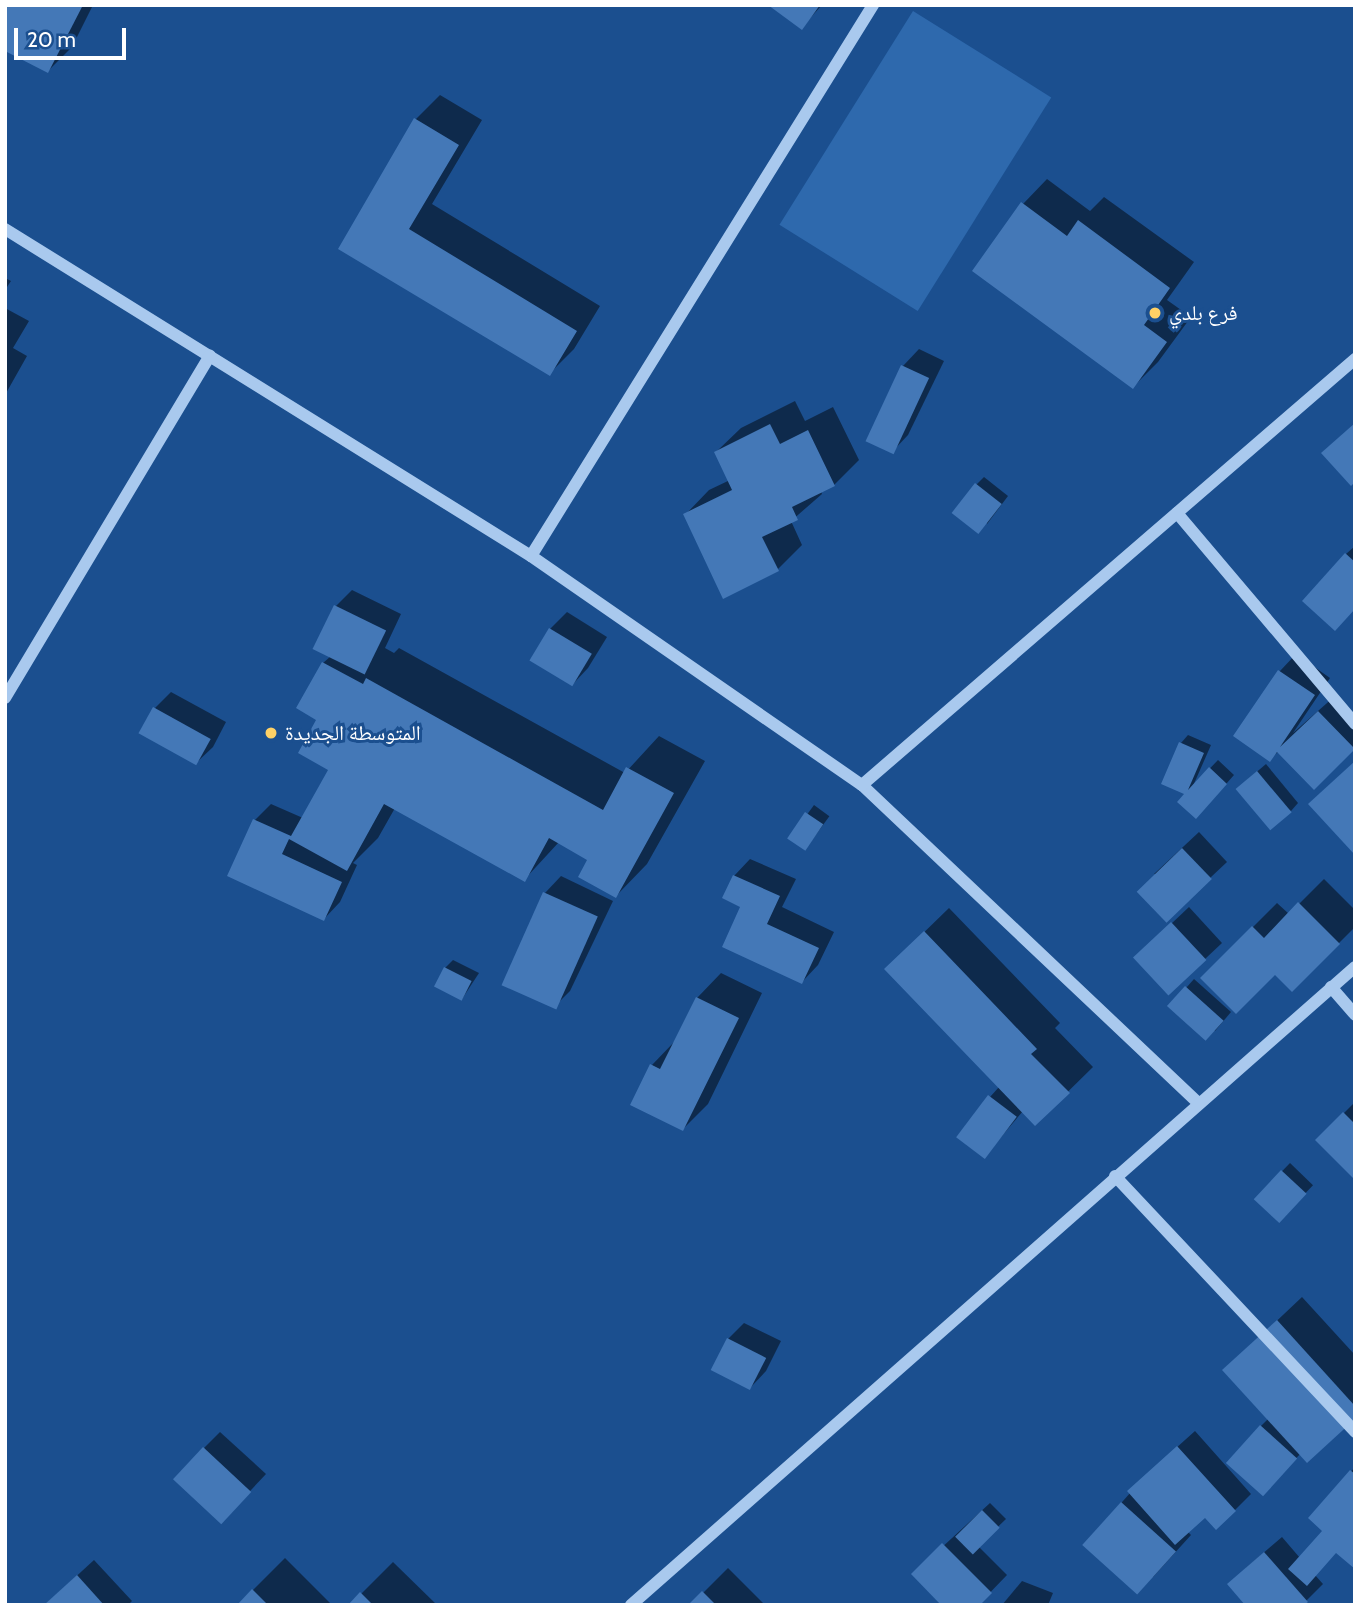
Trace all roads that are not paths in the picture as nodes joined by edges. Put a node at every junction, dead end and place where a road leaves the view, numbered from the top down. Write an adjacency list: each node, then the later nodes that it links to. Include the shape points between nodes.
1 (873, 5): 6 (street)
2 (5, 229): 3 (street)
3 (210, 356): 6 (street); 7 (street)
4 (1355, 359): 5 (street)
5 (1177, 513): 8 (street); 9 (street)
6 (531, 556): 9 (street)
7 (5, 698)
8 (1355, 724)
9 (862, 785): 13 (street)
10 (1355, 967): 11 (street)
11 (1331, 987): 12 (street); 13 (street)
12 (1355, 1015)
13 (1198, 1103): 14 (street)
14 (1115, 1176): 15 (street); 16 (street)
15 (1355, 1432)
16 (631, 1605)

